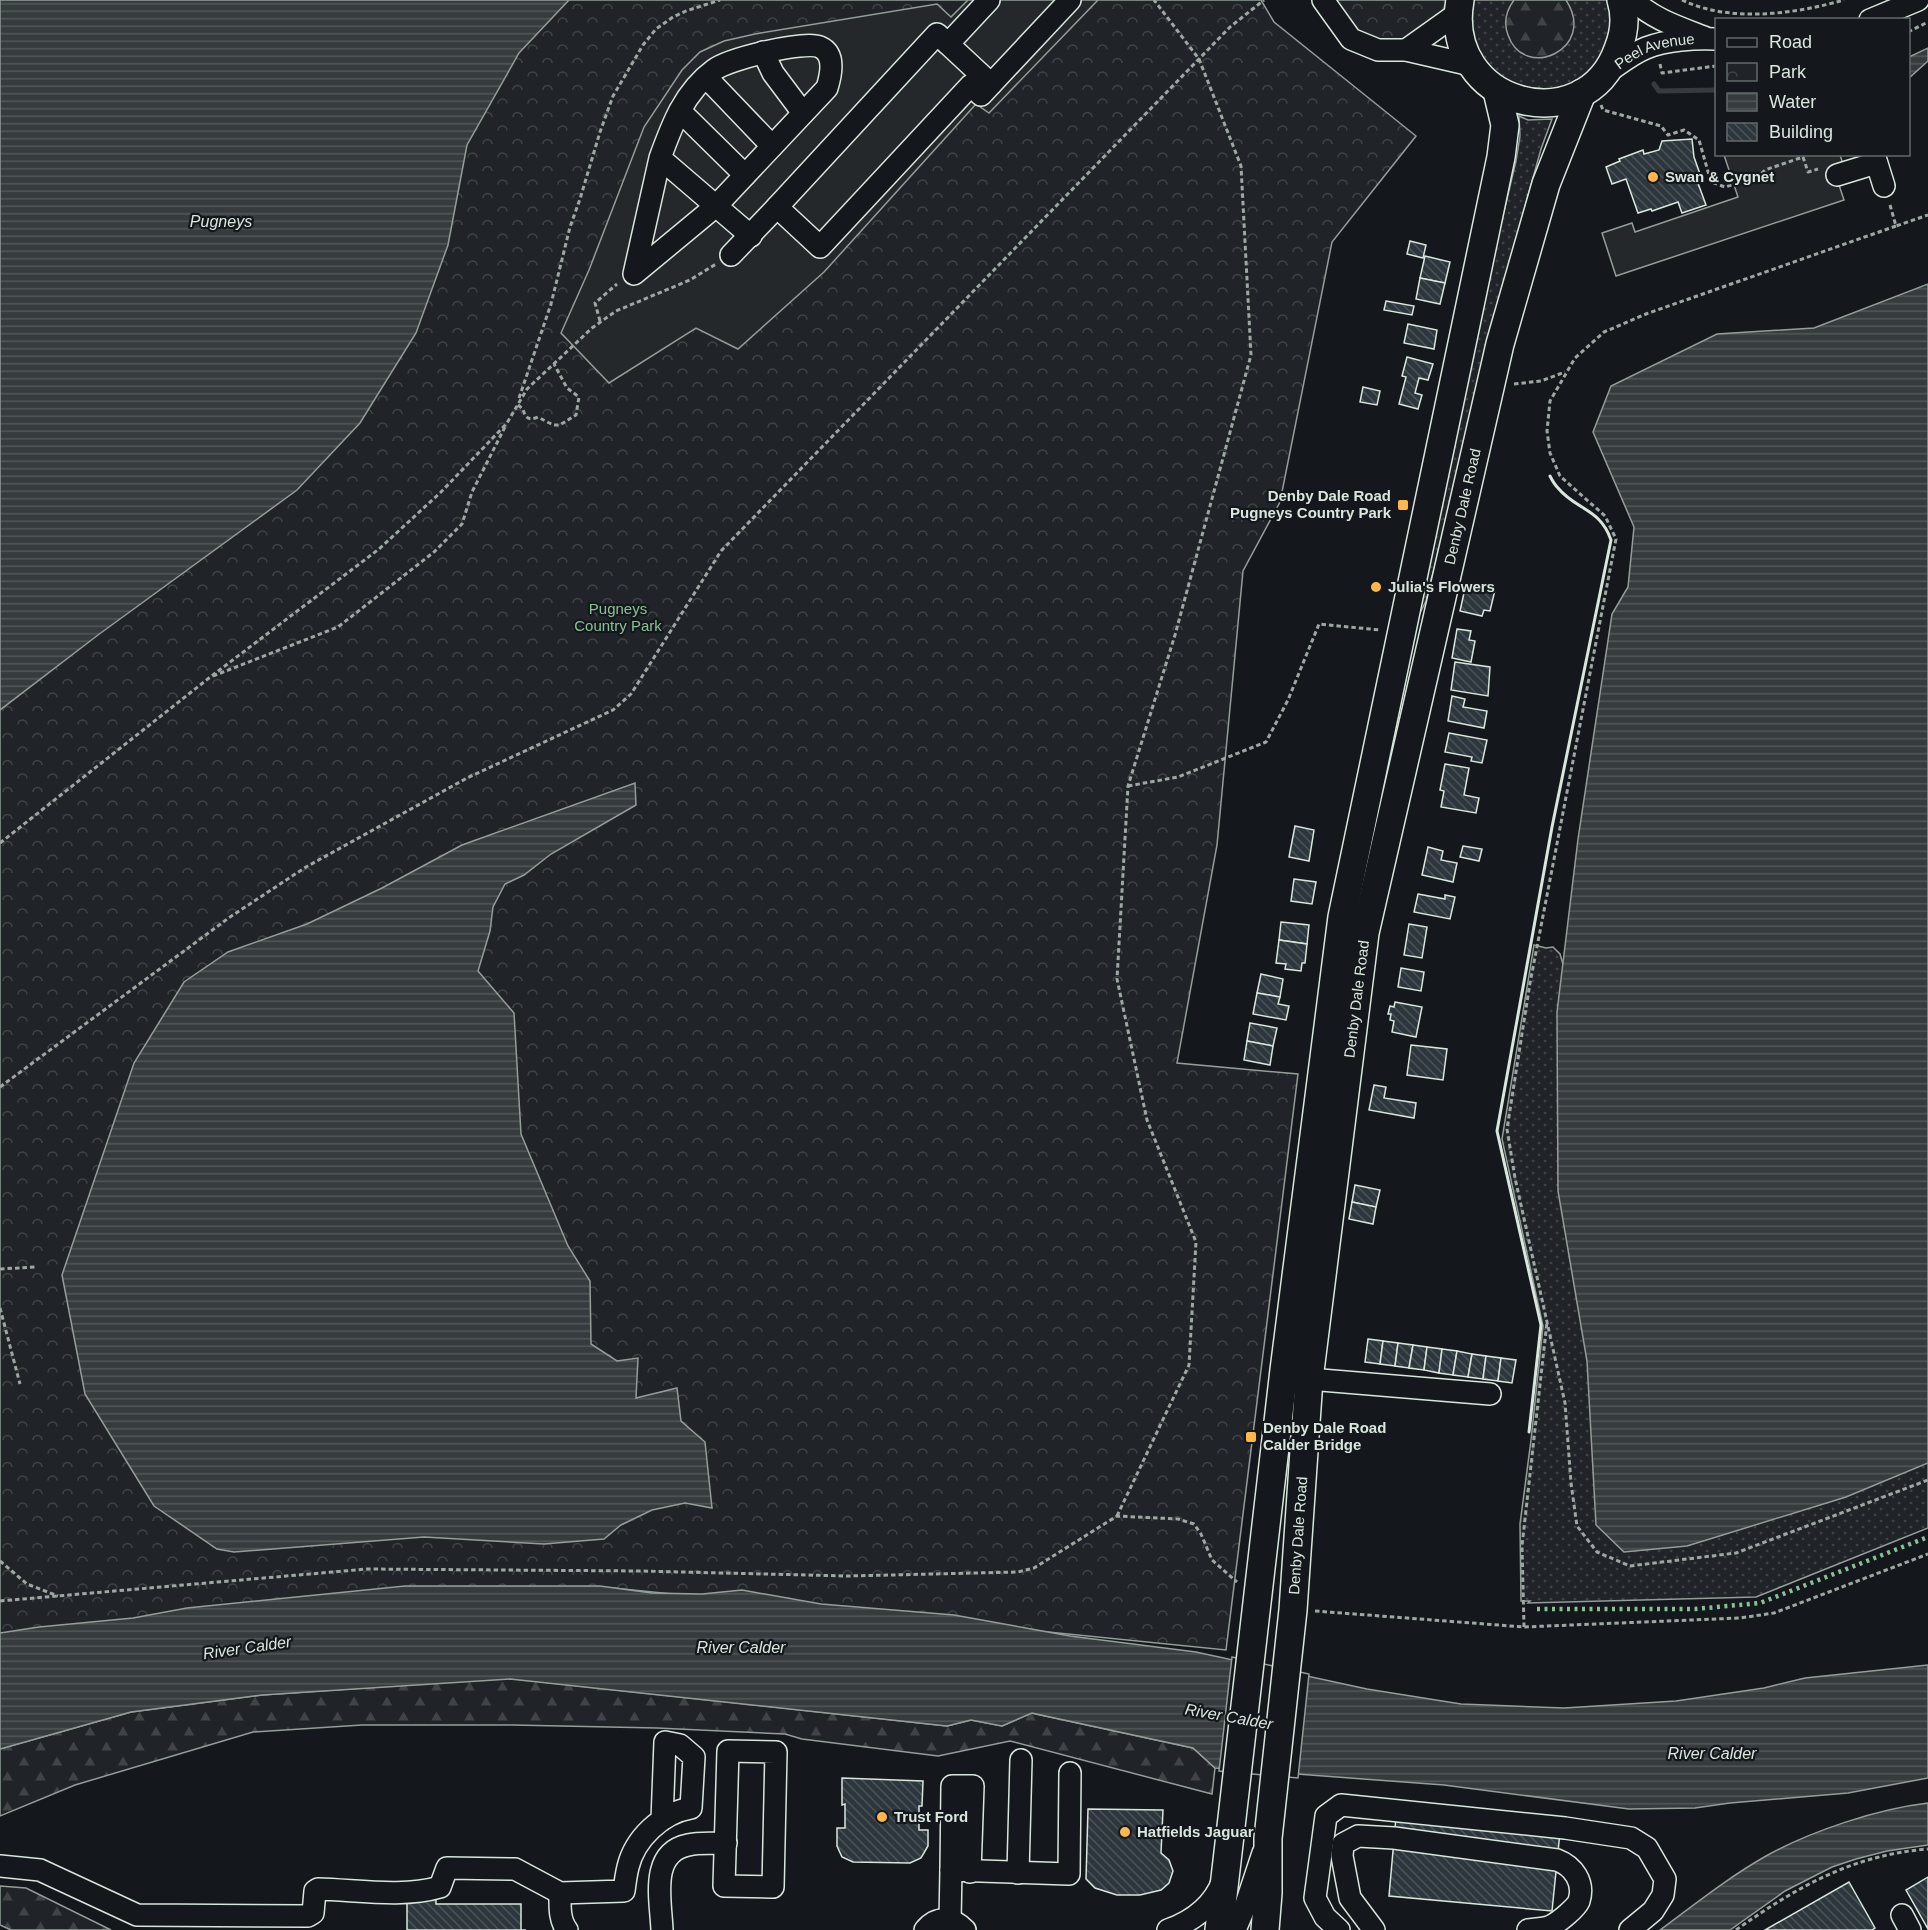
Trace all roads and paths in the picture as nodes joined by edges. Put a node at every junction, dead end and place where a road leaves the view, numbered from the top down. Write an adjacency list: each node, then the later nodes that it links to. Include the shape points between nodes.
1 (720, 0): 48 (path, via 686,11 656,29 613,96)
2 (989, 0): 17 (street)
3 (1070, 0): 26 (street)
4 (1155, 0): 20 (path)
5 (1263, 0): 20 (path)
6 (1323, 0): 18 (street, via 1352,39 1378,50)
7 (1621, 0): 24 (main road, via 1622,38)
8 (1633, 0): 16 (street, Peel Avenue, via 1665,22)
9 (1682, 0): 10 (path, via 1753,14 1783,13)
10 (1844, 0)
11 (1918, 0): 13 (street)
12 (1459, 7): 18 (street); 21 (main road, via 1458,29)
13 (1875, 18)
14 (1928, 22): 15 (path)
15 (1910, 31)
16 (1713, 39): 24 (street, Peel Avenue, via 1646,48)
17 (948, 44): 26 (street); 38 (street, via 937,34)
18 (1406, 50): 21 (street)
19 (764, 52): 25 (street, via 725,63); 30 (street, via 773,73); 30 (street, via 818,45 826,51 832,73 827,88)
20 (1199, 59): 52 (path, via 1242,166 1251,355 1175,635); 54 (path, via 721,551 631,694 612,710 467,778 306,867 230,917)
21 (1471, 65): 27 (main road)
22 (1660, 65): 23 (path, via 1662,73)
23 (1715, 66)
24 (1603, 75): 28 (main road)
25 (706, 77): 29 (street); 31 (street)
26 (992, 84): 38 (street, via 981,95 971,85 820,247)
27 (1497, 91): 28 (main road, via 1516,100 1537,103); 50 (main road, Denby Dale Road, via 1505,125 1502,157)
28 (1591, 98): 34 (path, via 1603,110 1661,126 1668,135 1684,130 1699,140 1711,182 1725,187 1757,178 1765,170 1803,157 1808,172); 47 (main road, Denby Dale Road, via 1546,184)
29 (680, 111): 32 (street); 35 (street)
30 (803, 113): 31 (street)
31 (772, 146): 35 (street)
32 (660, 158): 37 (street); 43 (street)
33 (1875, 159): 34 (street); 36 (street)
34 (1829, 172)
35 (746, 175): 37 (street)
36 (1884, 186): 40 (path)
37 (716, 206): 41 (street); 43 (street)
38 (777, 207): 41 (street)
39 (1928, 215): 40 (path)
40 (1896, 226): 46 (path, via 1604,332 1575,358)
41 (751, 236): 42 (street)
42 (730, 255): 44 (path, via 690,280 616,311)
43 (634, 274): 44 (path, via 595,303)
44 (600, 322): 45 (path)
45 (554, 364): 48 (path, via 527,389); 48 (path, via 567,388 579,397 576,415 555,426 538,417 528,419)
46 (1567, 371): 47 (path, via 1541,381 1512,384); 58 (path, via 1550,401 1546,431 1550,453 1560,476 1605,516 1616,539 1530,982 1507,1129)
47 (1492, 380): 59 (main road, Denby Dale Road, via 1365,933)
48 (517, 406): 49 (path)
49 (507, 423): 51 (path, via 379,549); 51 (path, via 472,492 462,524 434,552 338,627)
50 (1401, 636): 52 (path, via 1381,630 1319,624 1266,742 1178,777); 66 (main road, Denby Dale Road, via 1342,917)
51 (209, 678): 53 (path)
52 (1128, 786): 63 (path, via 1117,979 1147,1120 1196,1242 1189,1365)
53 (0, 843)
54 (0, 1088)
55 (36, 1267): 56 (path)
56 (0, 1269)
57 (0, 1308): 60 (path)
58 (1547, 1317): 62 (path, via 1565,1403 1577,1526 1597,1552 1630,1566 1736,1553); 70 (path, via 1522,1546)
59 (1309, 1379): 61 (street); 69 (main road, Denby Dale Road)
60 (20, 1383)
61 (1490, 1394)
62 (1928, 1480)
63 (1117, 1516): 66 (path, via 1178,1519 1194,1524 1212,1560 1244,1587); 67 (path, via 1034,1568 1018,1572 848,1576 367,1569)
64 (1928, 1554): 70 (path, via 1774,1613 1740,1618)
65 (0, 1561): 67 (path, via 27,1584)
66 (1259, 1591): 79 (main road, Denby Dale Road)
67 (60, 1596): 68 (path)
68 (0, 1601)
69 (1293, 1610): 70 (path); 74 (main road, Denby Dale Road)
70 (1524, 1627)
71 (1021, 1760): 78 (street)
72 (1070, 1773): 78 (street, via 1069,1874)
73 (662, 1820): 80 (street, via 634,1849 624,1891)
74 (1268, 1838): 87 (street); 88 (main road, Denby Dale Road)
75 (726, 1843): 75 (street, via 724,1886 773,1887 776,1752 728,1751); 83 (street, via 686,1845 668,1855 660,1871)
76 (1928, 1849): 93 (path, via 1860,1861 1810,1882)
77 (0, 1866): 80 (street, via 40,1870 137,1915 308,1916 313,1912 318,1889 427,1890 440,1887 447,1868 515,1869)
78 (1018, 1873): 81 (street, via 960,1871)
79 (1225, 1875): 85 (street, via 1204,1909); 86 (main road, Denby Dale Road)
80 (560, 1893): 82 (street, via 561,1917)
81 (958, 1925): 84 (street, via 933,1922)
82 (567, 1930)
83 (662, 1930)
84 (925, 1930)
85 (1168, 1930)
86 (1219, 1930)
87 (1235, 1930)
88 (1265, 1930)
89 (1339, 1930): 92 (street, via 1325,1917 1315,1898 1326,1816 1341,1805 1631,1838 1647,1848 1665,1879 1663,1895 1653,1911)
90 (1374, 1930): 91 (street, via 1350,1898 1342,1856 1343,1844 1358,1836 1568,1864 1575,1871 1581,1891 1578,1903 1550,1927)
91 (1528, 1930)
92 (1630, 1930)
93 (1736, 1930)

